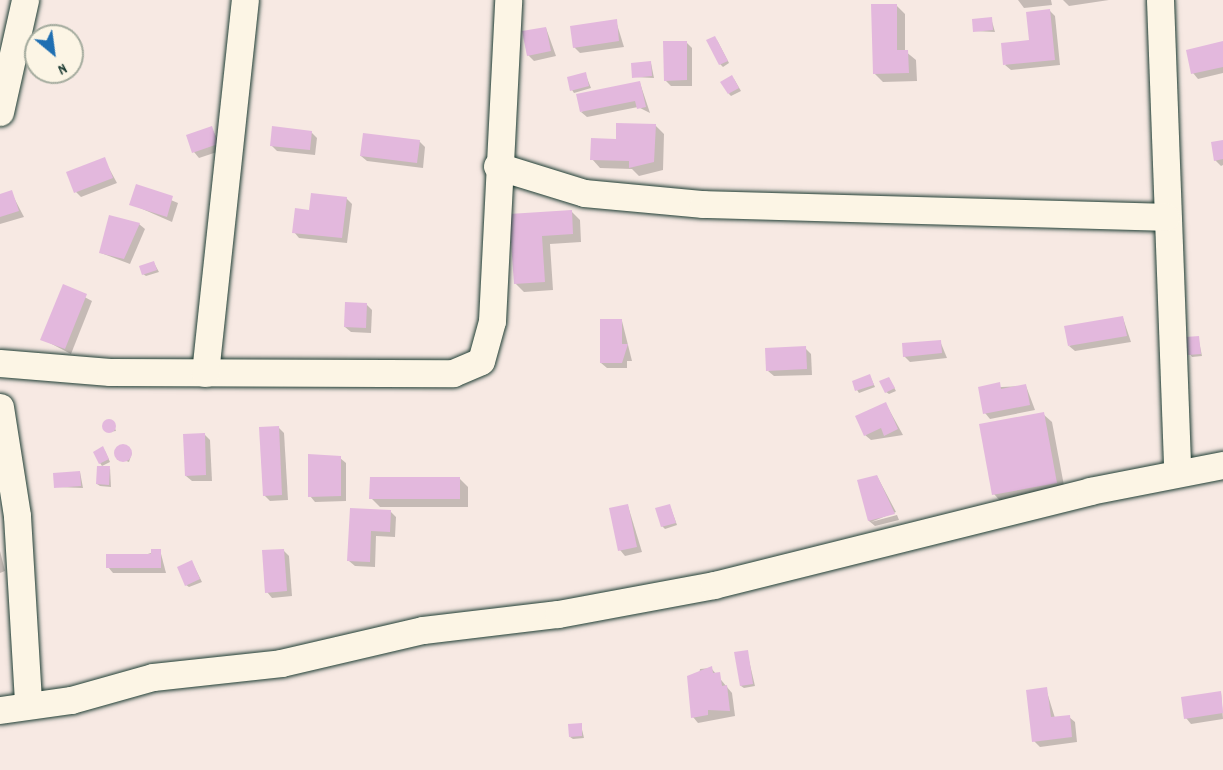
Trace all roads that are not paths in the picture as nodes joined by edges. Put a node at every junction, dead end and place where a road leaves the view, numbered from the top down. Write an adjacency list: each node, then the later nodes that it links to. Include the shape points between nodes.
1 (25, 0): 5 (street)
2 (245, 0): 9 (street)
3 (508, 0): 6 (street)
4 (1160, 0): 7 (street)
5 (0, 112)
6 (497, 166): 7 (street, via 584,193 703,204); 9 (street, via 492,321 481,361 453,373)
7 (1166, 217): 12 (street)
8 (0, 363): 9 (street)
9 (205, 373)
10 (0, 407): 13 (street, via 17,516)
11 (1223, 465): 12 (street)
12 (1177, 472): 13 (street, via 714,585 558,614 423,630 281,663 153,677 71,700)
13 (28, 703): 14 (street)
14 (0, 710)

